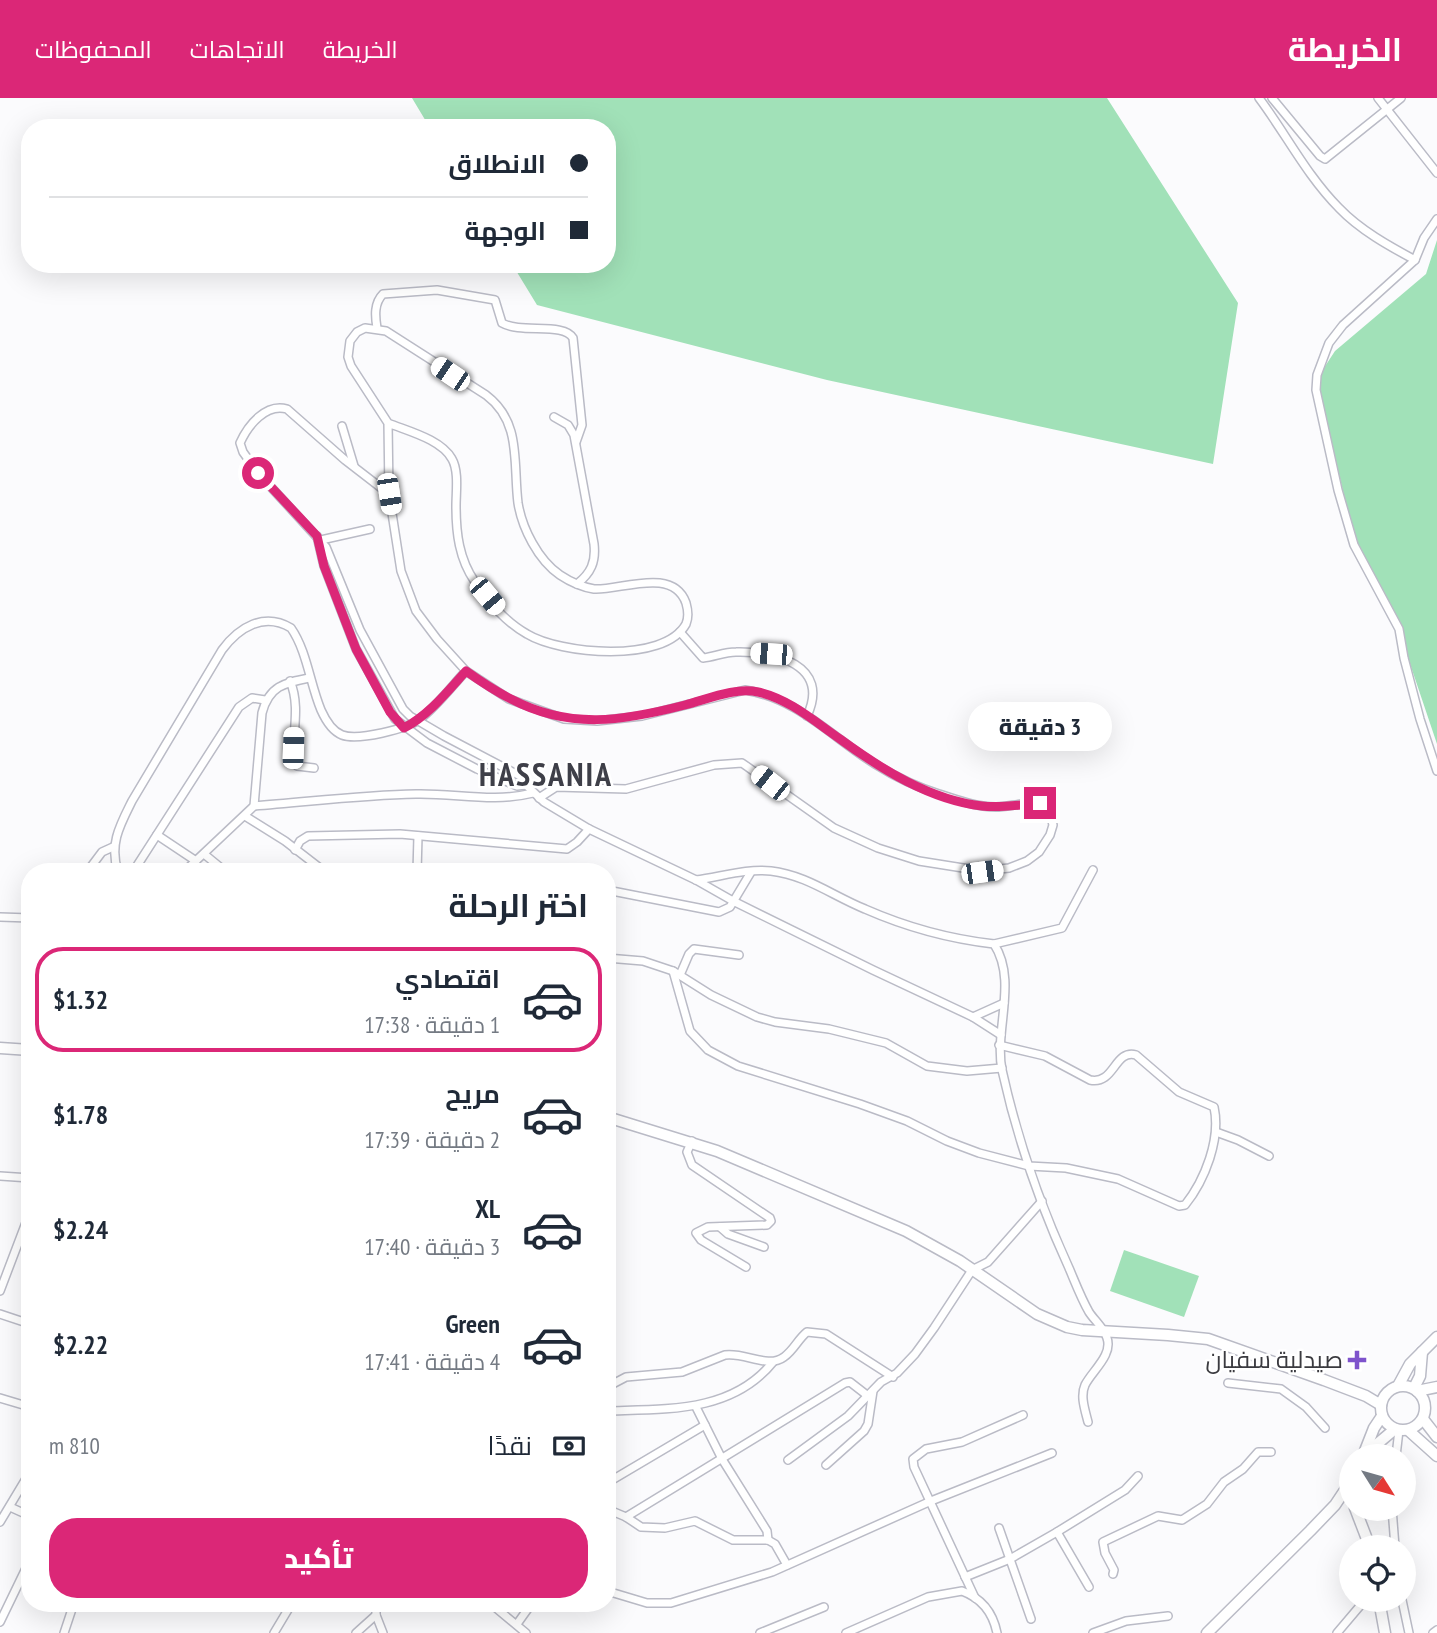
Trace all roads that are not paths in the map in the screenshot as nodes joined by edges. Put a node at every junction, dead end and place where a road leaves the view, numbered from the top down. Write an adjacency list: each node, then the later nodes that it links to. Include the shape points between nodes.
1 (1259, 98): 8 (street, via 1341,211)
2 (1272, 98): 5 (street, via 1325,159)
3 (1378, 98): 5 (street)
4 (1401, 98): 5 (street)
5 (1387, 110): 6 (street)
6 (1437, 173)
7 (1437, 219): 8 (street)
8 (1415, 260): 32 (street, via 1343,325 1323,354 1316,390 1354,545 1399,629)
9 (377, 328): 11 (street, via 357,332 348,358); 13 (street, via 376,311 383,294 437,290 495,300 500,320 511,327 568,331 573,338 582,425); 18 (street, via 500,407 514,442 519,504 529,534 550,567)
10 (554, 417): 13 (street, via 568,425)
11 (388, 423): 15 (street); 21 (street, via 429,440 450,456 459,549 475,582 520,629 564,648 601,651 660,644)
12 (342, 425): 14 (street)
13 (576, 442): 18 (street, via 595,554 590,570)
14 (354, 466): 15 (street); 17 (street, via 287,409 267,411 243,436 241,447 249,461)
15 (389, 494): 24 (street, via 401,570 416,611)
16 (370, 529): 17 (street)
17 (319, 538): 19 (street, via 329,551); 20 (street)
18 (577, 584): 21 (street, via 601,589 629,583 672,587 684,597 688,612)
19 (352, 609): 20 (street); 22 (street)
20 (342, 613): 23 (street)
21 (680, 632): 28 (street, via 703,657 745,652 771,654 794,664 813,685)
22 (374, 658): 23 (street); 29 (street, via 403,709)
23 (364, 664): 30 (street)
24 (466, 671): 28 (street, via 509,699 564,719 642,716 745,690 781,700); 29 (street)
25 (309, 678): 26 (street); 30 (street, via 322,712 343,735); 40 (street, via 298,641 288,626 258,621 231,637 132,801)
26 (289, 681): 27 (street); 31 (street, via 295,707 294,762)
27 (265, 700): 35 (street); 38 (street, via 252,698 239,708)
28 (807, 716): 34 (street, via 876,765 936,793 980,806 1045,805 1053,825 1045,845 1033,857 1009,868 982,872 919,861 834,828 742,763 714,765 626,789 556,788)
29 (418, 721): 30 (street); 33 (street, via 523,777)
30 (404, 728): 33 (street, via 477,769 517,786)
31 (314, 768)
32 (1437, 771)
33 (526, 785): 34 (street)
34 (536, 796): 35 (street, via 369,795); 37 (street)
35 (254, 806): 36 (street)
36 (245, 816): 41 (street); 42 (street)
37 (589, 829): 39 (street, via 567,849); 52 (street)
38 (157, 835): 43 (street); 46 (street)
39 (418, 836): 41 (street, via 315,835 304,838); 49 (street)
40 (113, 847): 44 (street); 45 (street)
41 (295, 850): 48 (street)
42 (204, 854): 43 (street); 47 (street)
43 (196, 861)
44 (94, 863)
45 (116, 863)
46 (139, 863)
47 (215, 863)
48 (313, 863)
49 (417, 863)
50 (1093, 870): 57 (street, via 1062,928)
51 (751, 872): 52 (street); 54 (street); 57 (street, via 794,876 902,925)
52 (696, 880): 54 (street)
53 (616, 892): 54 (street, via 716,912 726,910)
54 (733, 901): 62 (street)
55 (0, 917): 56 (street)
56 (21, 918)
57 (994, 944): 61 (street, via 1001,960)
58 (739, 955): 60 (street, via 694,949)
59 (616, 959): 60 (street, via 643,961)
60 (677, 973): 67 (street, via 757,1017 886,1043 943,1070); 72 (street, via 691,1031 720,1058 895,1117 979,1153)
61 (1004, 1003): 62 (street); 63 (street)
62 (974, 1017): 63 (street)
63 (1000, 1035): 64 (street)
64 (999, 1045): 67 (street); 69 (street, via 1045,1056 1098,1082 1108,1077 1123,1055 1136,1055 1179,1092 1214,1107)
65 (0, 1048): 66 (street)
66 (21, 1049)
67 (1002, 1068): 72 (street)
68 (616, 1120): 70 (street)
69 (1216, 1132): 71 (street); 72 (street, via 1203,1174 1182,1206 1118,1179)
70 (692, 1141): 76 (street, via 687,1153 692,1165 771,1220 767,1225); 80 (street, via 906,1231)
71 (1269, 1156)
72 (1029, 1166): 75 (street)
73 (0, 1176): 74 (street)
74 (21, 1177)
75 (1042, 1201): 80 (street, via 988,1262); 84 (street, via 1085,1305)
76 (720, 1227): 78 (street); 79 (street, via 706,1227 695,1235)
77 (21, 1236): 81 (street)
78 (764, 1247)
79 (746, 1268)
80 (972, 1270): 84 (street, via 1053,1322); 88 (street, via 915,1354)
81 (0, 1291)
82 (0, 1314): 83 (street)
83 (21, 1321)
84 (1104, 1332): 100 (street, via 1208,1339 1366,1396); 103 (street, via 1108,1347 1083,1391)
85 (1437, 1337): 86 (street)
86 (1422, 1352): 91 (street); 93 (street)
87 (773, 1362): 88 (street, via 782,1359 803,1335 827,1334); 89 (street, via 725,1355 682,1372 626,1377); 98 (street, via 751,1382)
88 (892, 1377): 94 (street)
89 (616, 1382)
90 (1228, 1383): 105 (street, via 1282,1389)
91 (1398, 1386): 93 (street); 100 (street, via 1386,1393)
92 (1437, 1387): 93 (street)
93 (1416, 1390): 102 (street, via 1425,1404)
94 (871, 1393): 114 (street, via 845,1383); 115 (street); 116 (street, via 868,1424)
95 (0, 1398): 96 (street)
96 (21, 1404)
97 (1437, 1405): 102 (street)
98 (696, 1407): 99 (street); 104 (street)
99 (616, 1411)
100 (1381, 1411): 106 (street, via 1389,1426); 108 (street)
101 (1023, 1415): 121 (street, via 962,1442 916,1455 913,1463)
102 (1424, 1415): 106 (street); 107 (street)
103 (1087, 1422)
104 (705, 1425): 114 (street); 118 (street)
105 (1325, 1428)
106 (1401, 1430): 109 (street); 110 (street); 113 (street)
107 (1437, 1437)
108 (1368, 1444)
109 (1380, 1444)
110 (1398, 1444)
111 (1271, 1452): 132 (street, via 1258,1452 1207,1504 1182,1520 1158,1516 1103,1542)
112 (1052, 1453): 121 (street)
113 (1437, 1457)
114 (722, 1459): 125 (street); 129 (street, via 762,1522)
115 (788, 1460)
116 (826, 1465)
117 (1138, 1476): 128 (street, via 1125,1490)
118 (616, 1478)
119 (21, 1488): 122 (street)
120 (1339, 1500): 161 (street)
121 (931, 1502): 131 (street); 133 (street)
122 (10, 1507): 123 (street); 126 (street)
123 (21, 1512)
124 (616, 1513): 125 (street)
125 (626, 1517): 129 (street, via 641,1527 664,1528 695,1521 739,1541)
126 (0, 1522)
127 (999, 1528): 130 (street)
128 (1057, 1532): 130 (street); 135 (street)
129 (768, 1540): 131 (street)
130 (1010, 1559): 133 (street); 148 (street)
131 (787, 1565): 136 (street, via 671,1603 647,1603)
132 (1113, 1574)
133 (965, 1577): 137 (street)
134 (21, 1579): 149 (street)
135 (1089, 1587)
136 (616, 1594)
137 (975, 1598): 158 (street, via 962,1591 928,1597); 159 (street, via 990,1613)
138 (824, 1607): 157 (street)
139 (71, 1612): 152 (street)
140 (287, 1612): 153 (street)
141 (502, 1612): 150 (street)
142 (526, 1612): 150 (street)
143 (1356, 1612): 151 (street)
144 (1381, 1612): 162 (street)
145 (1405, 1612): 163 (street)
146 (376, 1615): 154 (street); 155 (street)
147 (1168, 1616): 160 (street, via 1126,1620)
148 (1031, 1619)
149 (0, 1622)
150 (517, 1625): 156 (street)
151 (1340, 1632)
152 (64, 1633)
153 (274, 1633)
154 (356, 1633)
155 (383, 1633)
156 (526, 1633)
157 (760, 1633)
158 (846, 1633)
159 (997, 1633)
160 (1093, 1633)
161 (1207, 1633)
162 (1385, 1633)
163 (1409, 1633)

